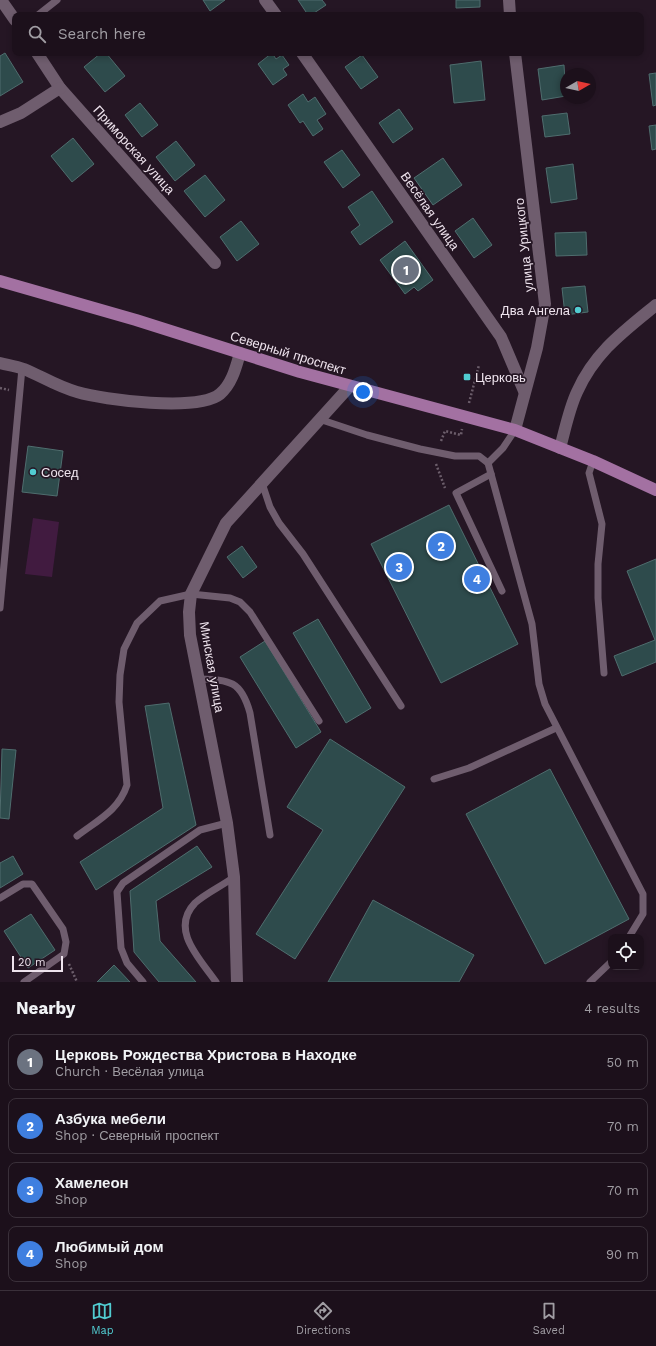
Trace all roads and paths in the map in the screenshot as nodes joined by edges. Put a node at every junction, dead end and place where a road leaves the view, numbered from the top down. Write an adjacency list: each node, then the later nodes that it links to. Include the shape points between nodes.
1 (1, 0): 8 (street)
2 (57, 0): 5 (lane)
3 (265, 0): 6 (street)
4 (509, 0): 7 (street)
5 (42, 12)
6 (274, 12)
7 (510, 12)
8 (12, 16)
9 (39, 56): 12 (street, Приморская улица)
10 (304, 56): 21 (street, Весёлая улица, via 501,336)
11 (515, 56): 21 (street, улица Урицкого, via 545,304 537,348)
12 (60, 88): 13 (street, via 21,113); 14 (street, Приморская улица)
13 (0, 122)
14 (215, 263)
15 (0, 282): 17 (main road, Северный проспект, via 136,320)
16 (656, 305): 24 (street, via 609,344 590,367 576,393)
17 (240, 353): 19 (street, via 233,375 220,394 207,400 189,403 127,400 76,392); 20 (main road, Северный проспект)
18 (0, 363): 19 (street)
19 (22, 368): 32 (lane)
20 (350, 386): 22 (street, Минская улица); 23 (main road, Северный проспект)
21 (524, 391): 23 (street, улица Урицкого)
22 (319, 419): 26 (lane, via 420,449 455,456 479,456); 28 (street, Минская улица)
23 (515, 430): 24 (main road, Северный проспект); 26 (lane, via 503,448)
24 (560, 448): 25 (main road, Северный проспект)
25 (593, 461): 29 (main road, Северный проспект); 33 (lane, via 589,473 602,524 598,578)
26 (488, 463): 27 (lane)
27 (491, 474): 30 (lane, via 456,493); 37 (lane, via 532,624 544,704)
28 (262, 483): 31 (street, Минская улица, via 226,523); 35 (lane, via 270,507 279,523 303,554)
29 (656, 490)
30 (502, 591)
31 (191, 594): 34 (street, Минская улица, via 190,635); 36 (lane, via 230,598 240,602 250,612); 41 (lane, via 160,601 137,623 124,649 119,702 127,785 117,806)
32 (0, 608)
33 (604, 673)
34 (199, 678): 39 (street, Минская улица); 40 (lane, via 224,680 241,690 246,698)
35 (401, 706)
36 (319, 721)
37 (556, 728): 38 (lane, via 469,768); 44 (lane, via 643,894 643,914)
38 (434, 779)
39 (227, 823): 42 (street, Минская улица); 49 (lane, via 200,830 123,883 117,892 121,948 127,963)
40 (270, 835)
41 (77, 836)
42 (234, 877): 50 (lane, via 195,904 186,918 188,943); 51 (street, Минская улица)
43 (0, 898): 45 (lane, via 23,884 32,884 63,929 66,942)
44 (632, 934)
45 (64, 954): 47 (lane); 48 (path)
46 (608, 965): 52 (lane)
47 (24, 982)
48 (77, 982)
49 (143, 982)
50 (216, 982)
51 (237, 982)
52 (590, 982)

